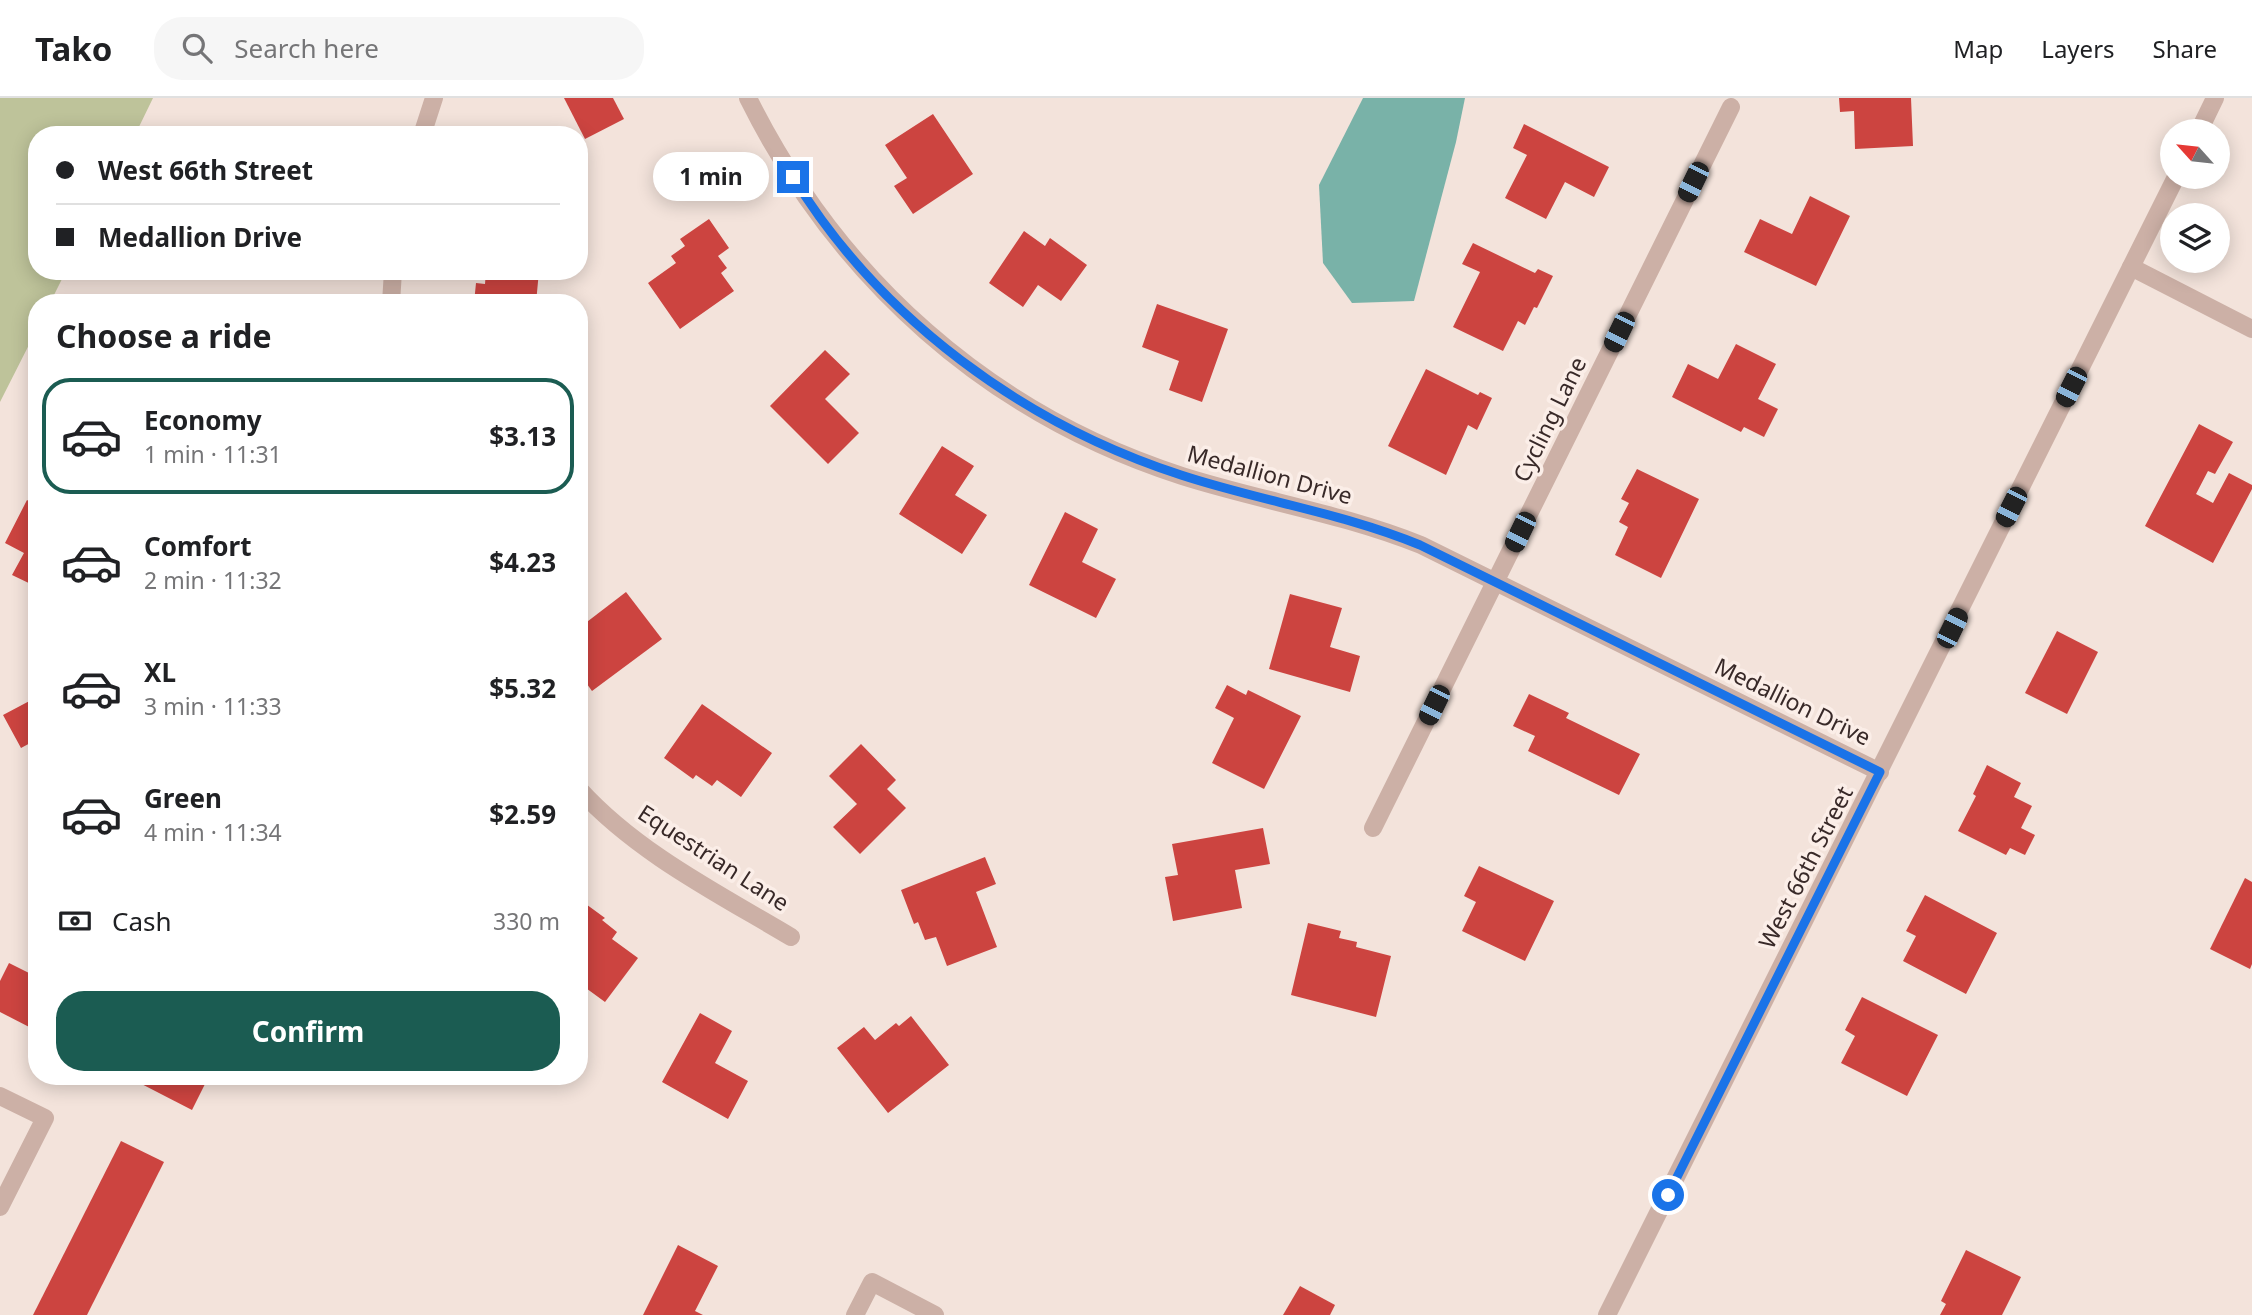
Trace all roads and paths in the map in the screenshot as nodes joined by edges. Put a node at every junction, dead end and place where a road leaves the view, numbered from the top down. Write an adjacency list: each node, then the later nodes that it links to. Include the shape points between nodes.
1 (434, 98): 6 (street)
2 (748, 98): 10 (street, Medallion Drive, via 801,191 838,242 916,324 1016,399 1150,465 1373,527)
3 (2215, 98): 5 (street)
4 (1731, 107): 10 (street, Cycling Lane)
5 (2205, 119)
6 (425, 126)
7 (2170, 189): 8 (street, West 66th Street)
8 (2131, 267): 9 (street); 11 (street, West 66th Street)
9 (2252, 329)
10 (1495, 582): 11 (street, Medallion Drive); 13 (street, Cycling Lane)
11 (1880, 772): 19 (street, West 66th Street)
12 (588, 797): 14 (street, Equestrian Lane, via 647,848)
13 (1373, 828)
14 (791, 937)
15 (0, 1096): 16 (street, via 45,1118)
16 (0, 1207)
17 (855, 1315): 18 (street, via 872,1282)
18 (935, 1315)
19 (1607, 1315)

